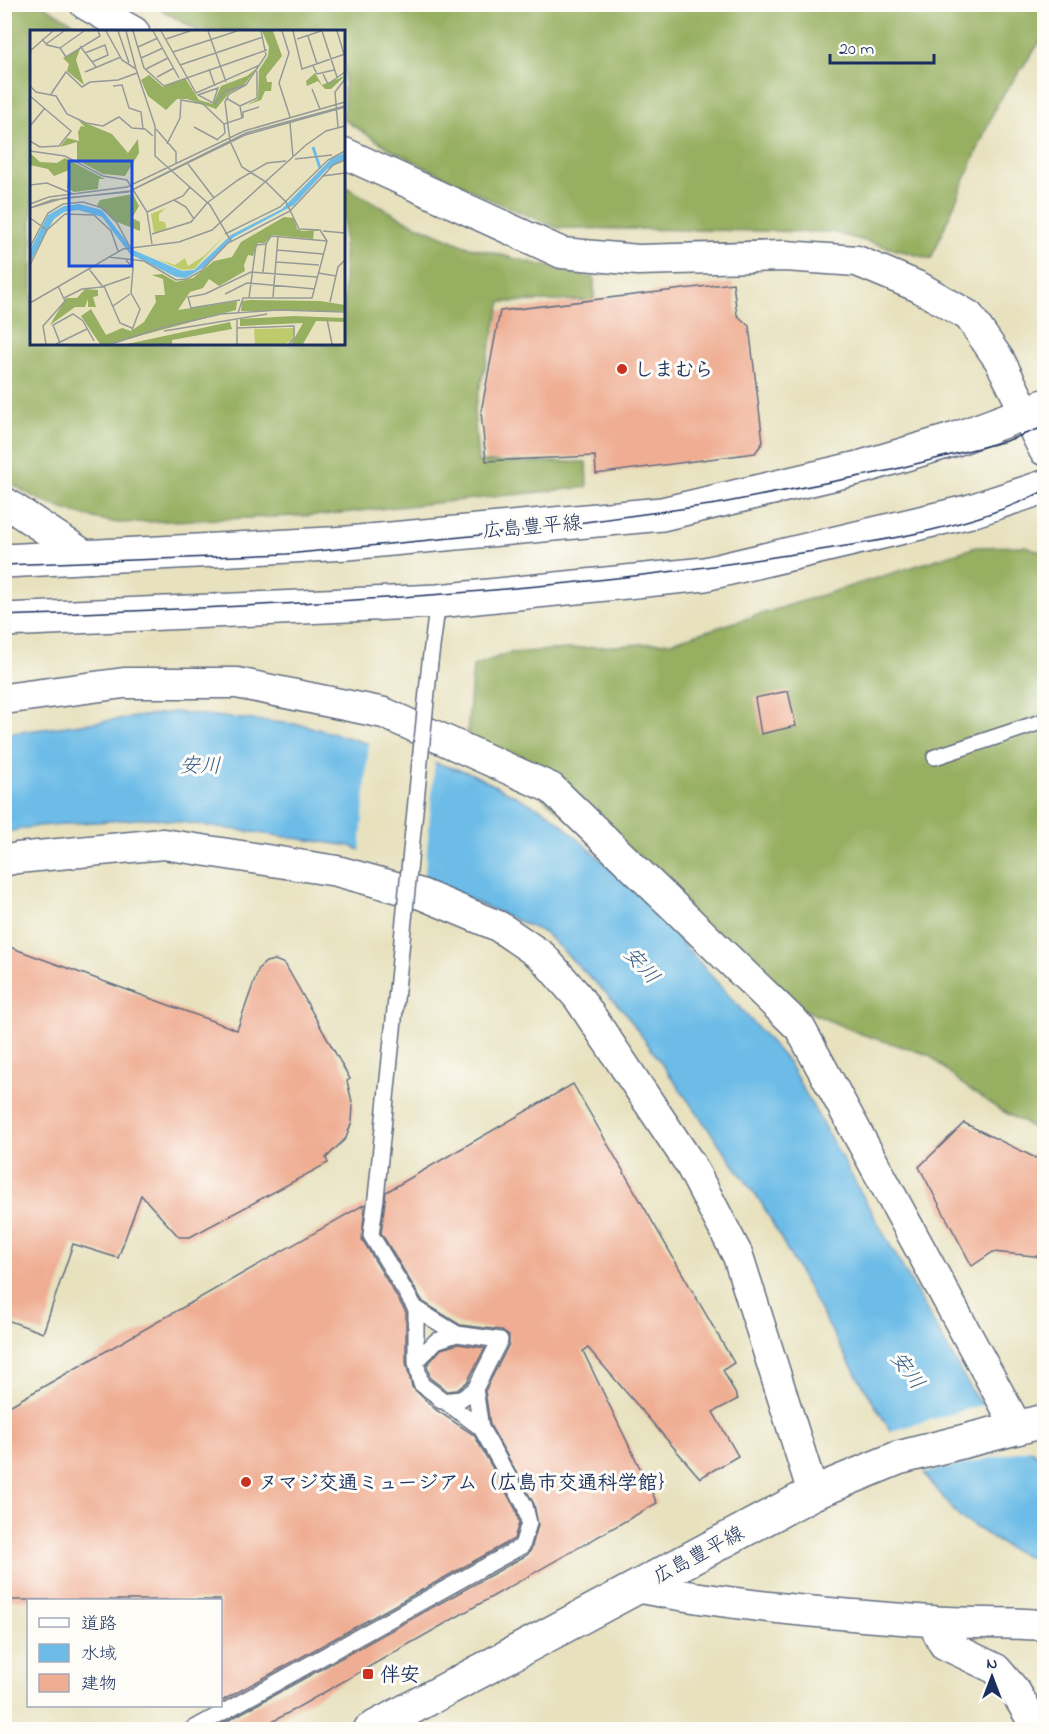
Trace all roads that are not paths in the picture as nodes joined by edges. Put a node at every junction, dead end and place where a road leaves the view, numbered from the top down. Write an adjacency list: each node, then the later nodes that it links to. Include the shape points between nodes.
1 (85, 4): 2 (street)
2 (130, 30)
3 (345, 153): 4 (street, via 562,253 638,260 785,255 857,261 920,287 969,316)
4 (1036, 410): 5 (street); 8 (main road, 広島豊平線, via 956,440 862,467 662,514 348,543)
5 (1044, 450)
6 (1044, 487): 10 (main road, via 971,511 705,574)
7 (4, 502): 8 (street)
8 (89, 558): 9 (main road, 広島豊平線)
9 (4, 561)
10 (438, 601): 11 (main road); 16 (lane, bridge, via 371,1235)
11 (4, 620)
12 (4, 699): 21 (street, via 124,683 237,683 384,713 551,788 800,1028)
13 (1044, 721): 14 (lane)
14 (935, 757)
15 (4, 861): 23 (street, via 163,844 246,855 337,872 421,894 498,926 542,956 578,997 690,1164 738,1256)
16 (416, 1309): 17 (lane); 18 (lane)
17 (457, 1334): 18 (lane, via 436,1341); 19 (lane, via 500,1340)
18 (416, 1362): 20 (lane, via 421,1384)
19 (475, 1389): 20 (lane, via 461,1399); 22 (lane)
20 (441, 1401): 22 (lane)
21 (1031, 1424): 23 (main road, 広島豊平線, via 898,1458)
22 (480, 1428): 27 (lane, via 525,1506 529,1523 522,1546)
23 (813, 1493): 24 (main road, 広島豊平線)
24 (636, 1587): 25 (street); 28 (main road, 広島豊平線)
25 (932, 1621): 26 (street); 29 (street, via 944,1644 996,1669 1015,1691)
26 (1044, 1625)
27 (191, 1730)
28 (370, 1730)
29 (1038, 1730)

